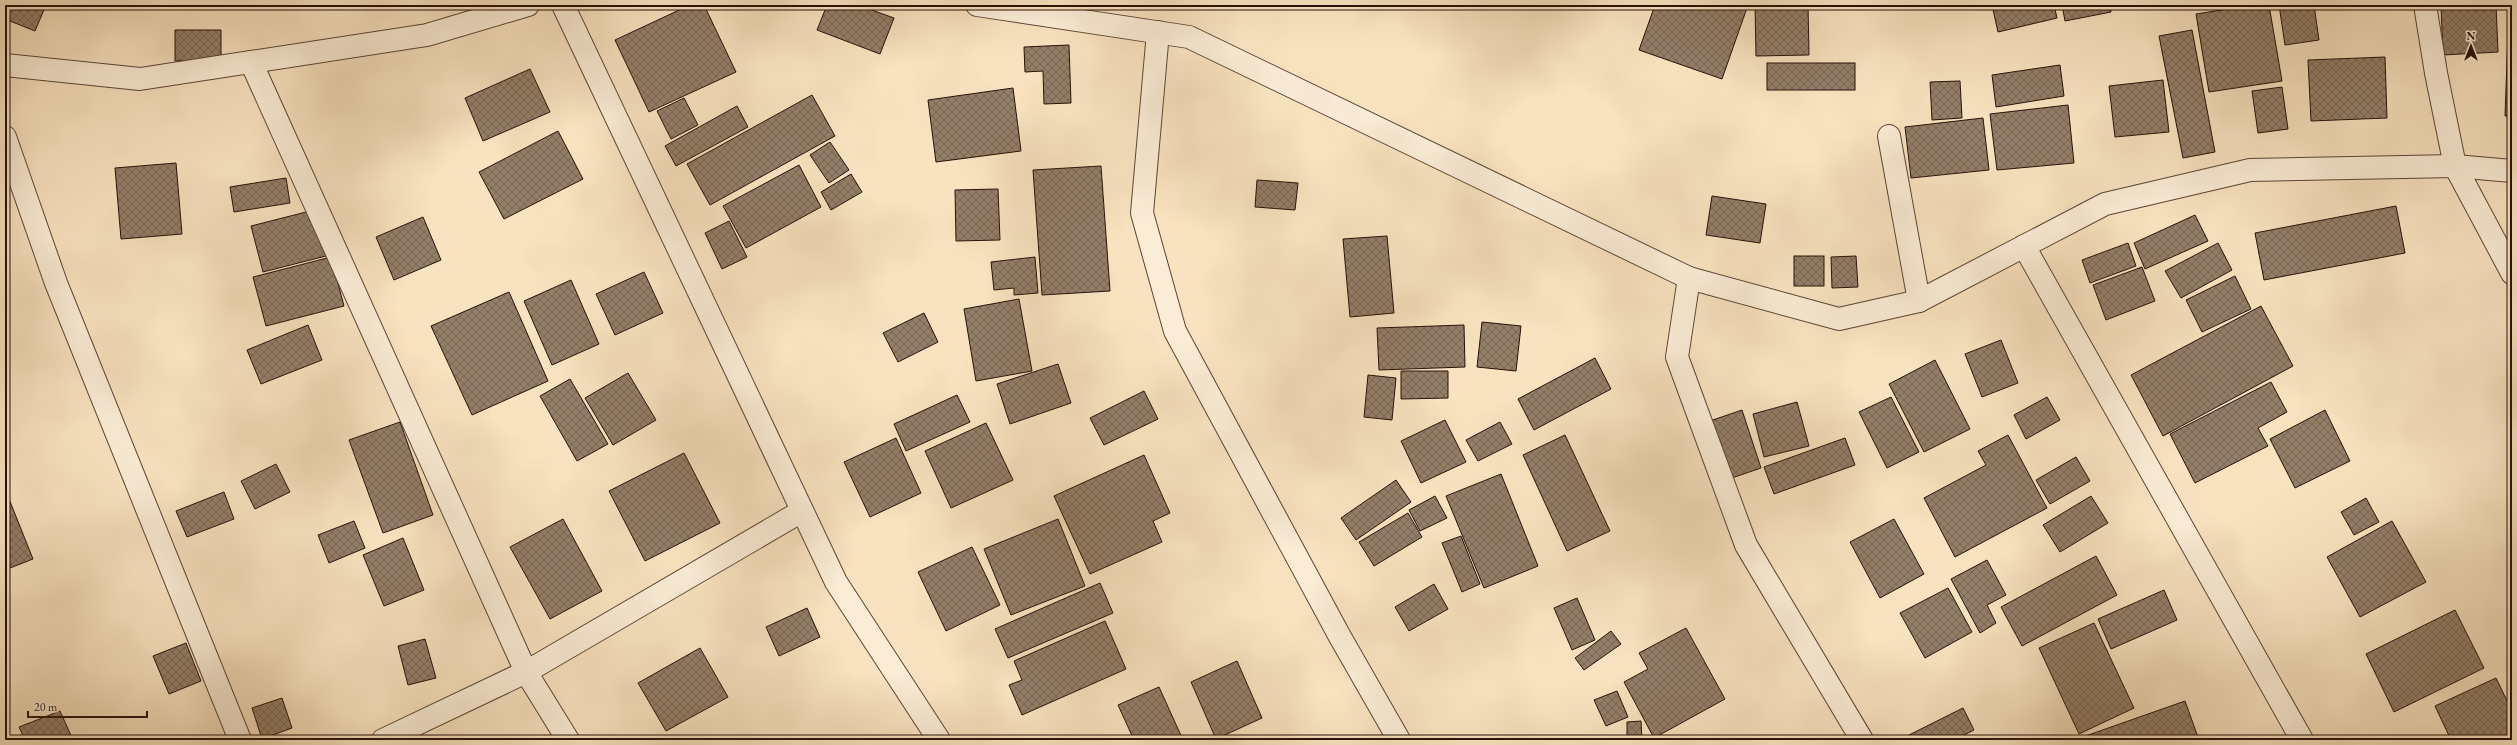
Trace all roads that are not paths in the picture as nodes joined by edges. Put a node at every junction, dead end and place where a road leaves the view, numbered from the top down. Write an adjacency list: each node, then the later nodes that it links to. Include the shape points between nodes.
1 (528, 5): 6 (street, via 427,35)
2 (563, 5): 16 (street)
3 (977, 5): 5 (street)
4 (2425, 5): 10 (street)
5 (1158, 32): 14 (street, via 1190,37); 22 (street, via 1142,213 1175,331 1339,635)
6 (251, 62): 7 (street, via 140,78); 17 (street)
7 (5, 65)
8 (1889, 136): 15 (street)
9 (5, 137): 18 (street, via 56,283)
10 (2455, 166): 11 (street); 12 (street, via 2250,170 2106,204); 13 (street)
11 (2512, 172)
12 (2024, 246): 15 (street); 24 (street)
13 (2512, 273)
14 (1689, 278): 15 (street, via 1838,319); 23 (street, via 1677,357 1746,545)
15 (1919, 301)
16 (802, 511): 17 (street); 21 (street, via 836,582)
17 (526, 672): 19 (street); 20 (street)
18 (240, 740)
19 (383, 740)
20 (568, 740)
21 (939, 740)
22 (1399, 740)
23 (1862, 740)
24 (2302, 740)

